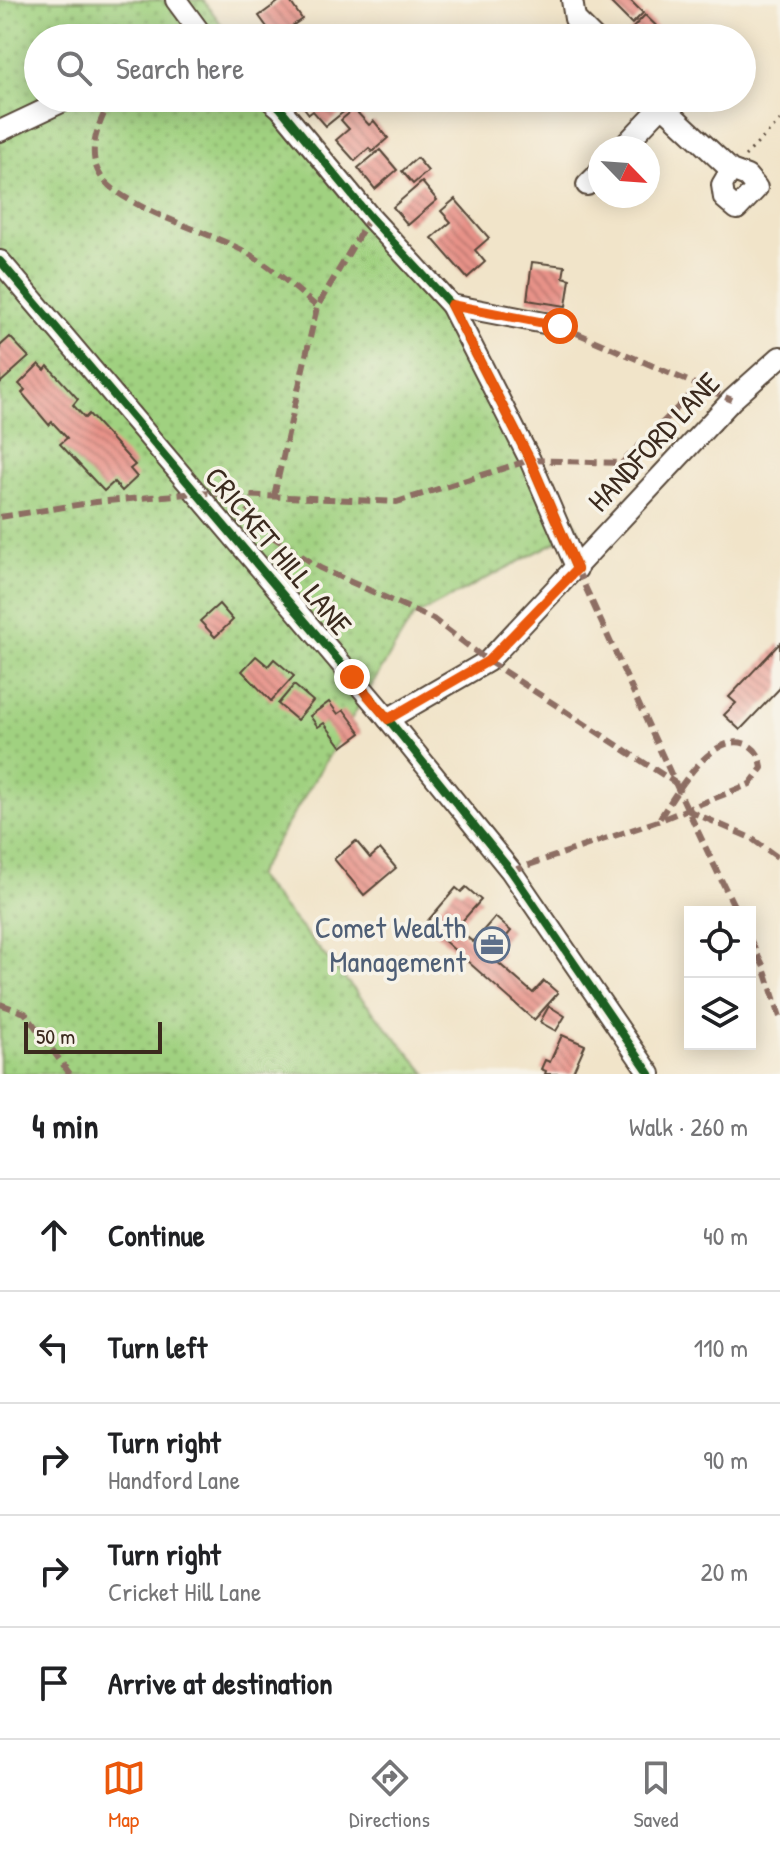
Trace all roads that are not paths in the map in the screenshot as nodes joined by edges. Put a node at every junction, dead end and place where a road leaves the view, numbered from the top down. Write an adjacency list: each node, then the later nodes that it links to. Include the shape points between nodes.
1 (176, 0): 3 (street)
2 (572, 0): 4 (street)
3 (189, 24)
4 (580, 24)
5 (40, 112): 9 (street)
6 (283, 112): 13 (street)
7 (650, 112): 10 (street)
8 (669, 112): 11 (street)
9 (0, 131)
10 (631, 136)
11 (731, 170)
12 (0, 261): 17 (street, CRICKET HILL LANE)
13 (451, 305): 14 (street); 16 (street, via 530,460)
14 (560, 326)
15 (780, 357): 16 (street, HANDFORD LANE, via 732,400)
16 (577, 569): 17 (street, HANDFORD LANE, via 488,661)
17 (388, 719): 18 (street, CRICKET HILL LANE, via 511,871)
18 (650, 1074)

